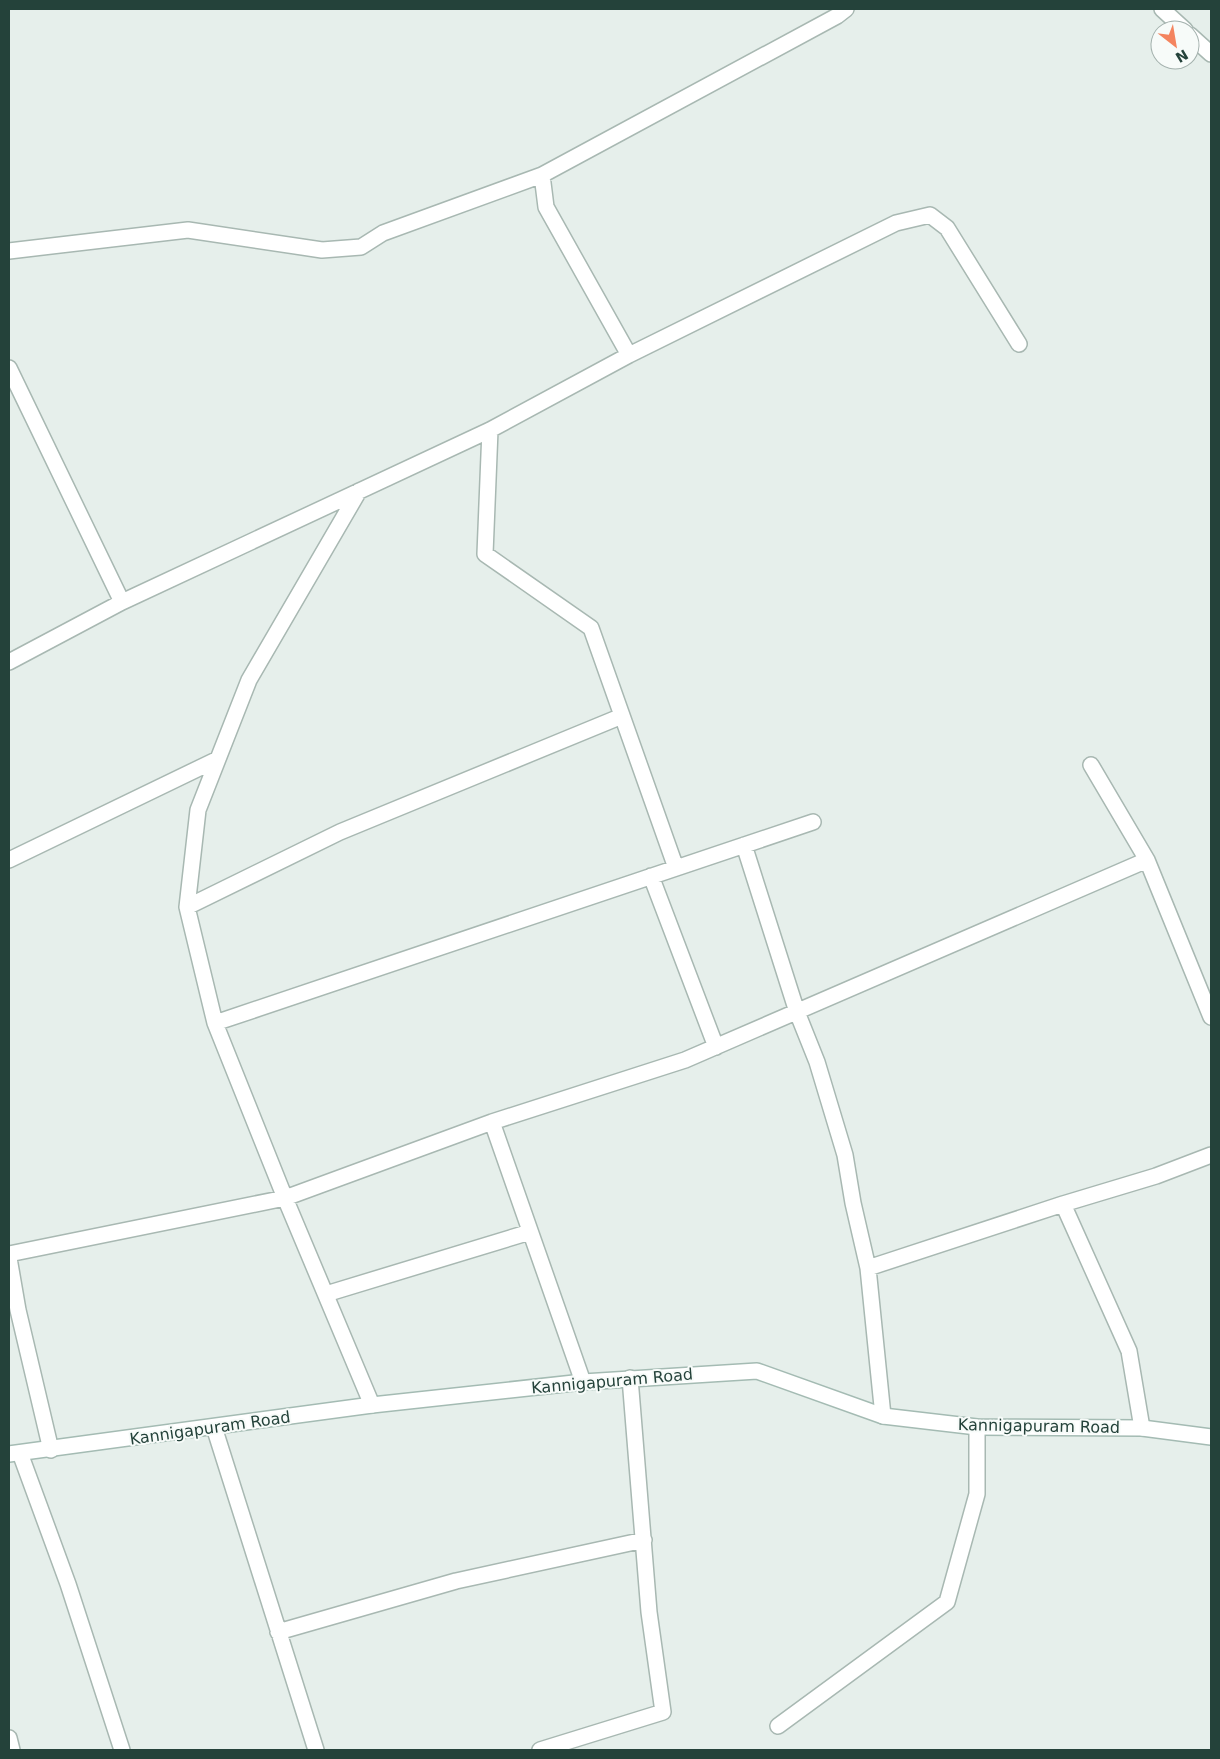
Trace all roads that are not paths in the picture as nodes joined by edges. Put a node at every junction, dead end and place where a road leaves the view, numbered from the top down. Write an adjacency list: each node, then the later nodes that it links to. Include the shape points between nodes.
1 (846, 9): 6 (street)
2 (1162, 9): 3 (street)
3 (1174, 20)
4 (1200, 44): 5 (street)
5 (1211, 54)
6 (542, 175): 7 (street, via 383,234 361,247 322,250 188,230); 9 (street, via 546,207)
7 (9, 251)
8 (1019, 344): 9 (street, via 947,228 930,215 896,223)
9 (629, 356): 11 (street)
10 (9, 368): 13 (street)
11 (490, 430): 12 (street); 15 (street, via 485,554 591,628)
12 (359, 491): 13 (street); 16 (street, via 249,680)
13 (122, 602): 14 (street)
14 (9, 662)
15 (622, 716): 22 (street); 24 (street, via 340,832)
16 (218, 759): 20 (street); 24 (street, via 198,810)
17 (1091, 765): 21 (street)
18 (812, 822): 19 (street)
19 (744, 845): 22 (street); 25 (street)
20 (9, 860)
21 (1147, 860): 25 (street); 26 (street)
22 (676, 868): 23 (street)
23 (651, 876): 27 (street); 28 (street)
24 (187, 907): 27 (street)
25 (797, 1012): 28 (street); 36 (street, via 817,1062 844,1155)
26 (1211, 1018)
27 (215, 1023): 31 (street)
28 (716, 1047): 29 (street)
29 (492, 1122): 31 (street); 33 (street)
30 (1211, 1155): 32 (street, via 1156,1176)
31 (285, 1198): 34 (street); 37 (street)
32 (1063, 1204): 36 (street); 44 (street, via 1129,1351)
33 (530, 1232): 37 (street); 39 (street)
34 (9, 1254)
35 (9, 1258): 46 (street)
36 (868, 1268): 41 (street)
37 (326, 1294): 40 (street)
38 (630, 1378): 39 (street, Kannigapuram Road); 41 (street, Kannigapuram Road, via 757,1371); 48 (street)
39 (583, 1382): 40 (street, Kannigapuram Road)
40 (372, 1405): 42 (street, Kannigapuram Road)
41 (882, 1416): 43 (street, Kannigapuram Road)
42 (214, 1427): 46 (street, Kannigapuram Road); 49 (street)
43 (977, 1427): 44 (street, Kannigapuram Road); 50 (street, via 978,1494 947,1602)
44 (1142, 1428): 45 (street, Kannigapuram Road)
45 (1211, 1437)
46 (51, 1450): 47 (street, Kannigapuram Road)
47 (14, 1454): 53 (street, via 68,1584)
48 (644, 1540): 49 (street, via 456,1580); 55 (street, via 649,1612 663,1712)
49 (278, 1632): 54 (street)
50 (778, 1726)
51 (9, 1738): 52 (street)
52 (12, 1750)
53 (122, 1750)
54 (316, 1750)
55 (540, 1750)

